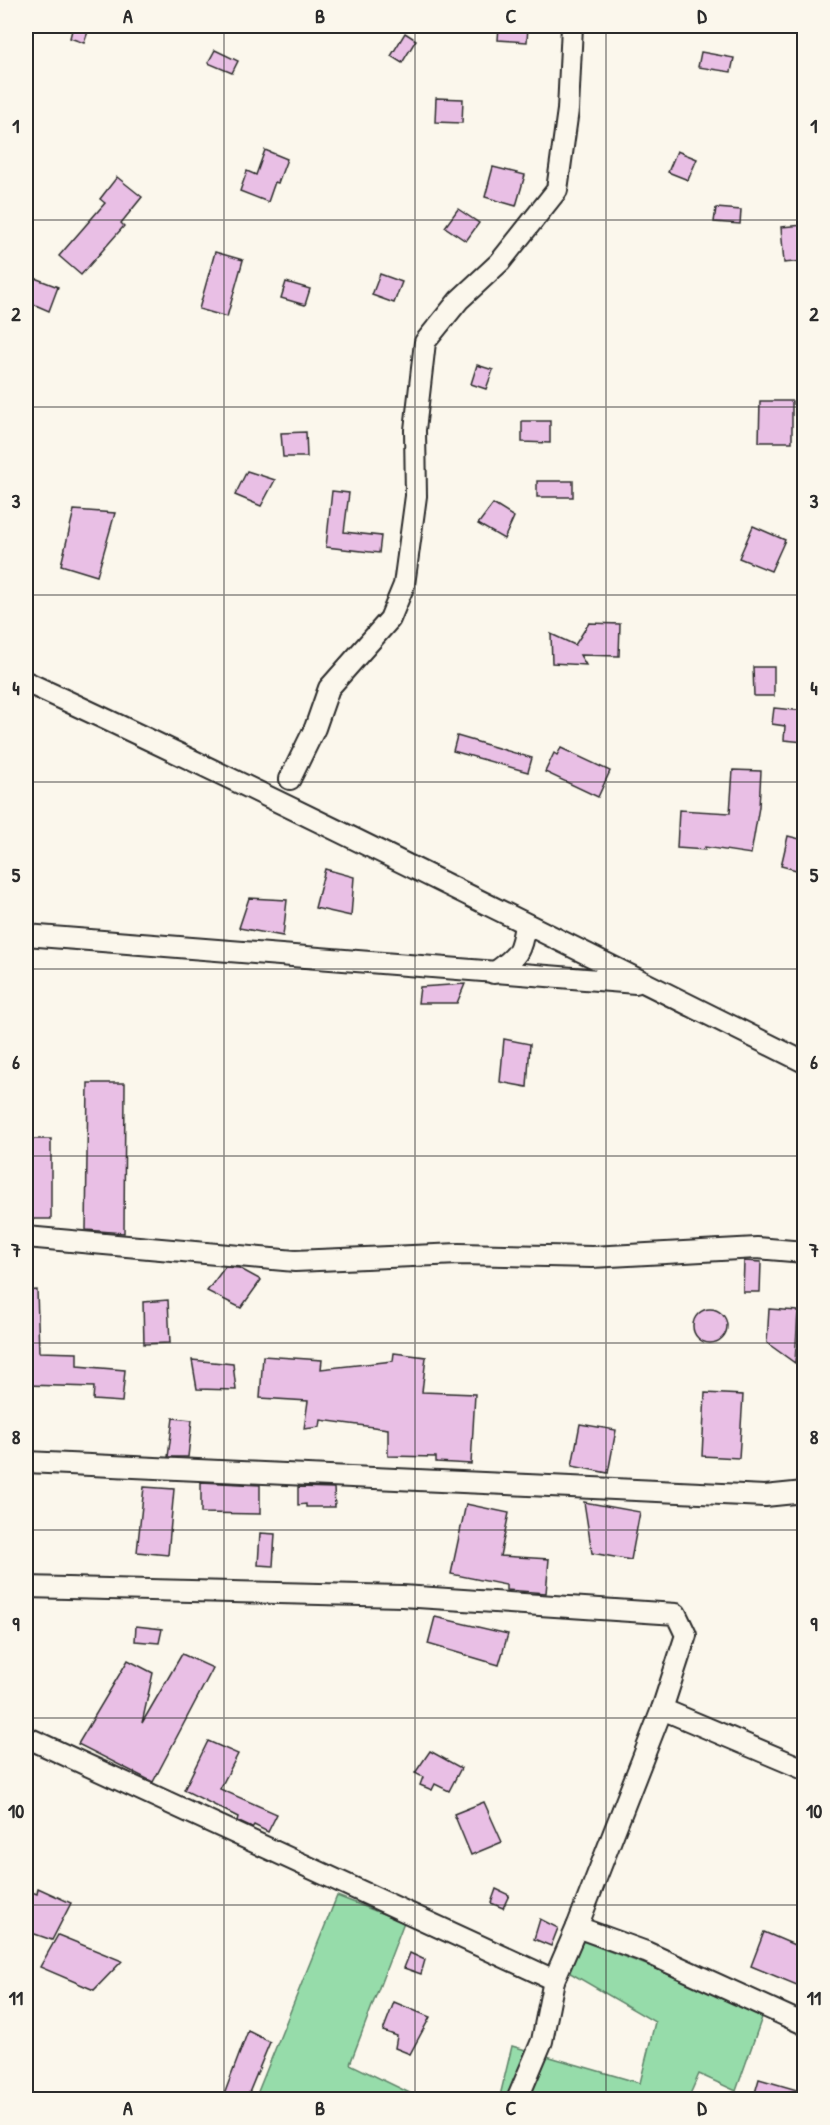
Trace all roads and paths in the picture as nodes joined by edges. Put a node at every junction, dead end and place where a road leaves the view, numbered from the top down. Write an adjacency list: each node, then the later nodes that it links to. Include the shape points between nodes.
1 (572, 26): 3 (street, via 568,110 557,190 500,262 459,300 425,342 415,430 416,496 404,585 390,619 329,688)
2 (26, 682): 4 (street)
3 (290, 779): 4 (street); 5 (street)
4 (267, 798): 5 (street)
5 (298, 813): 6 (street)
6 (525, 924): 8 (street, via 517,956); 9 (street)
7 (26, 935): 8 (street)
8 (494, 974): 9 (street)
9 (647, 984): 10 (street)
10 (804, 1062)
11 (26, 1237): 12 (street, via 295,1261 459,1254 592,1257 757,1248)
12 (804, 1252)
13 (26, 1462): 14 (street, via 753,1496)
14 (804, 1492)
15 (26, 1587): 16 (street, via 402,1596 676,1614 686,1635)
16 (662, 1710): 18 (street); 19 (street)
17 (26, 1737): 20 (street)
18 (804, 1769)
19 (577, 1927): 20 (street); 21 (street, via 646,1952)
20 (554, 1980): 22 (street, via 542,2041)
21 (804, 2024)
22 (517, 2100)

